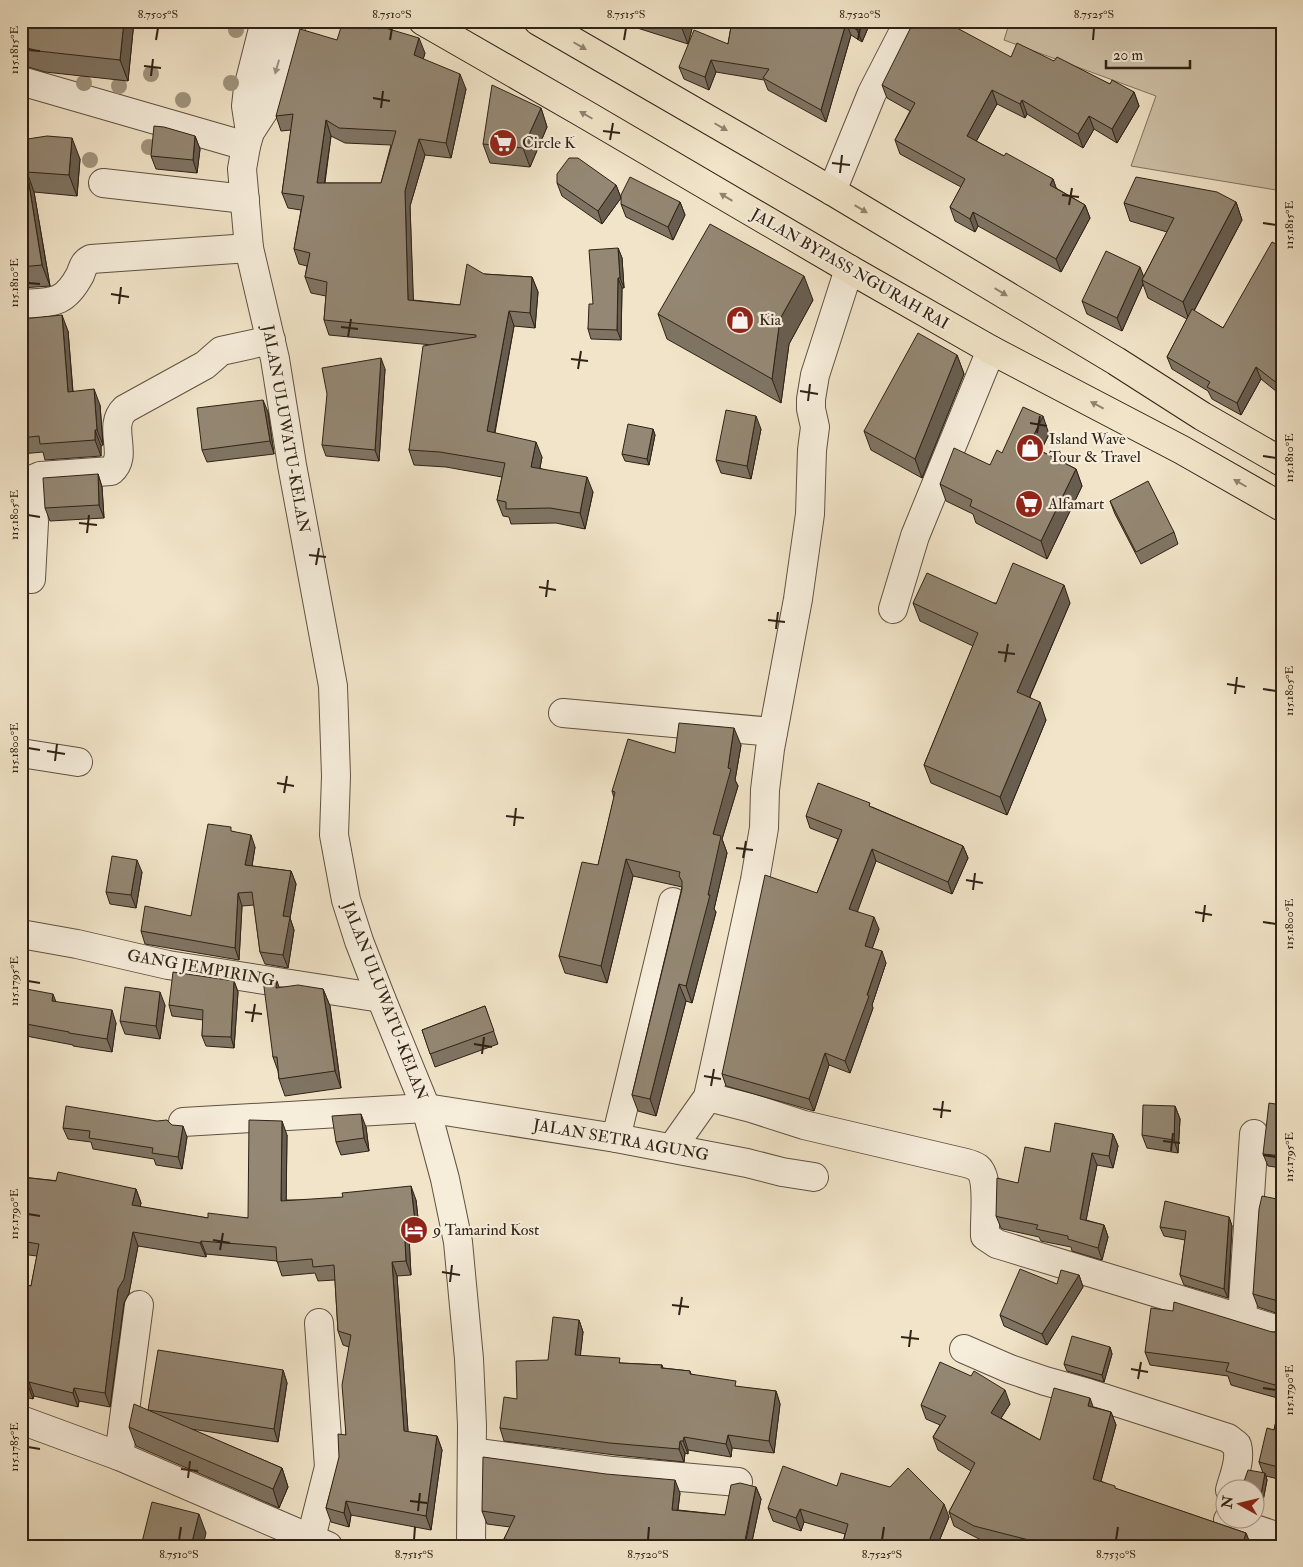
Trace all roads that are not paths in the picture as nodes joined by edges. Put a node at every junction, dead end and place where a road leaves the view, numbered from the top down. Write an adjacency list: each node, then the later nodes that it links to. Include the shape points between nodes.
1 (265, 21): 7 (street, JALAN ULUWATU-KELAN, via 248,88)
2 (293, 21): 7 (street, JALAN ULUWATU-KELAN, one-way to 7, via 265,109)
3 (423, 21): 12 (highway, JALAN BYPASS NGURAH RAI, one-way to 3)
4 (538, 21): 9 (highway, one-way to 9)
5 (909, 21): 9 (street, via 872,93)
6 (21, 81): 7 (street)
7 (248, 139): 10 (street, JALAN ULUWATU-KELAN, via 242,169)
8 (103, 183): 10 (street)
9 (832, 191): 16 (highway, one-way to 16)
10 (245, 198): 11 (street, JALAN ULUWATU-KELAN)
11 (248, 248): 13 (street, via 91,259 64,297 52,302); 14 (street, JALAN ULUWATU-KELAN)
12 (849, 269): 15 (highway, JALAN BYPASS NGURAH RAI); 23 (street, via 812,388 811,410 815,427 810,514)
13 (21, 304)
14 (271, 340): 20 (street, via 222,351 205,365 125,408 116,423 119,458 111,471 33,479); 28 (street, JALAN ULUWATU-KELAN, via 333,686 334,835 339,870 359,941)
15 (991, 350): 17 (highway, JALAN BYPASS NGURAH RAI, one-way to 15); 21 (street, via 915,536)
16 (1202, 416): 17 (highway); 18 (highway)
17 (1182, 450): 19 (highway, JALAN BYPASS NGURAH RAI, one-way to 17)
18 (1282, 462)
19 (1282, 507)
20 (31, 579)
21 (893, 609)
22 (562, 713): 23 (street)
23 (773, 732): 29 (street, via 761,845)
24 (21, 753): 25 (street)
25 (78, 762)
26 (673, 902): 33 (street)
27 (21, 934): 28 (street, GANG JEMPIRING, via 168,965)
28 (381, 998): 30 (street, JALAN ULUWATU-KELAN)
29 (708, 1098): 34 (street); 37 (street, via 804,1125 966,1163 978,1168 983,1176 985,1236 997,1244)
30 (426, 1108): 31 (street, JALAN SETRA AGUNG); 33 (street, JALAN SETRA AGUNG); 42 (street, JALAN ULUWATU-KELAN, via 458,1242 469,1359)
31 (183, 1122)
32 (1254, 1134): 37 (street)
33 (616, 1138): 34 (street, JALAN SETRA AGUNG)
34 (672, 1148): 35 (street, JALAN SETRA AGUNG)
35 (814, 1177)
36 (139, 1305): 43 (street)
37 (1242, 1318): 39 (street)
38 (318, 1323): 48 (street, via 329,1467)
39 (1282, 1331)
40 (964, 1349): 44 (street, via 1027,1375 1228,1438 1237,1445)
41 (21, 1420): 43 (street)
42 (472, 1452): 45 (street, via 613,1471); 49 (street, JALAN ULUWATU-KELAN)
43 (119, 1456): 48 (street)
44 (1233, 1480)
45 (738, 1482)
46 (1260, 1530): 47 (street)
47 (1282, 1538)
48 (320, 1542)
49 (471, 1546)

